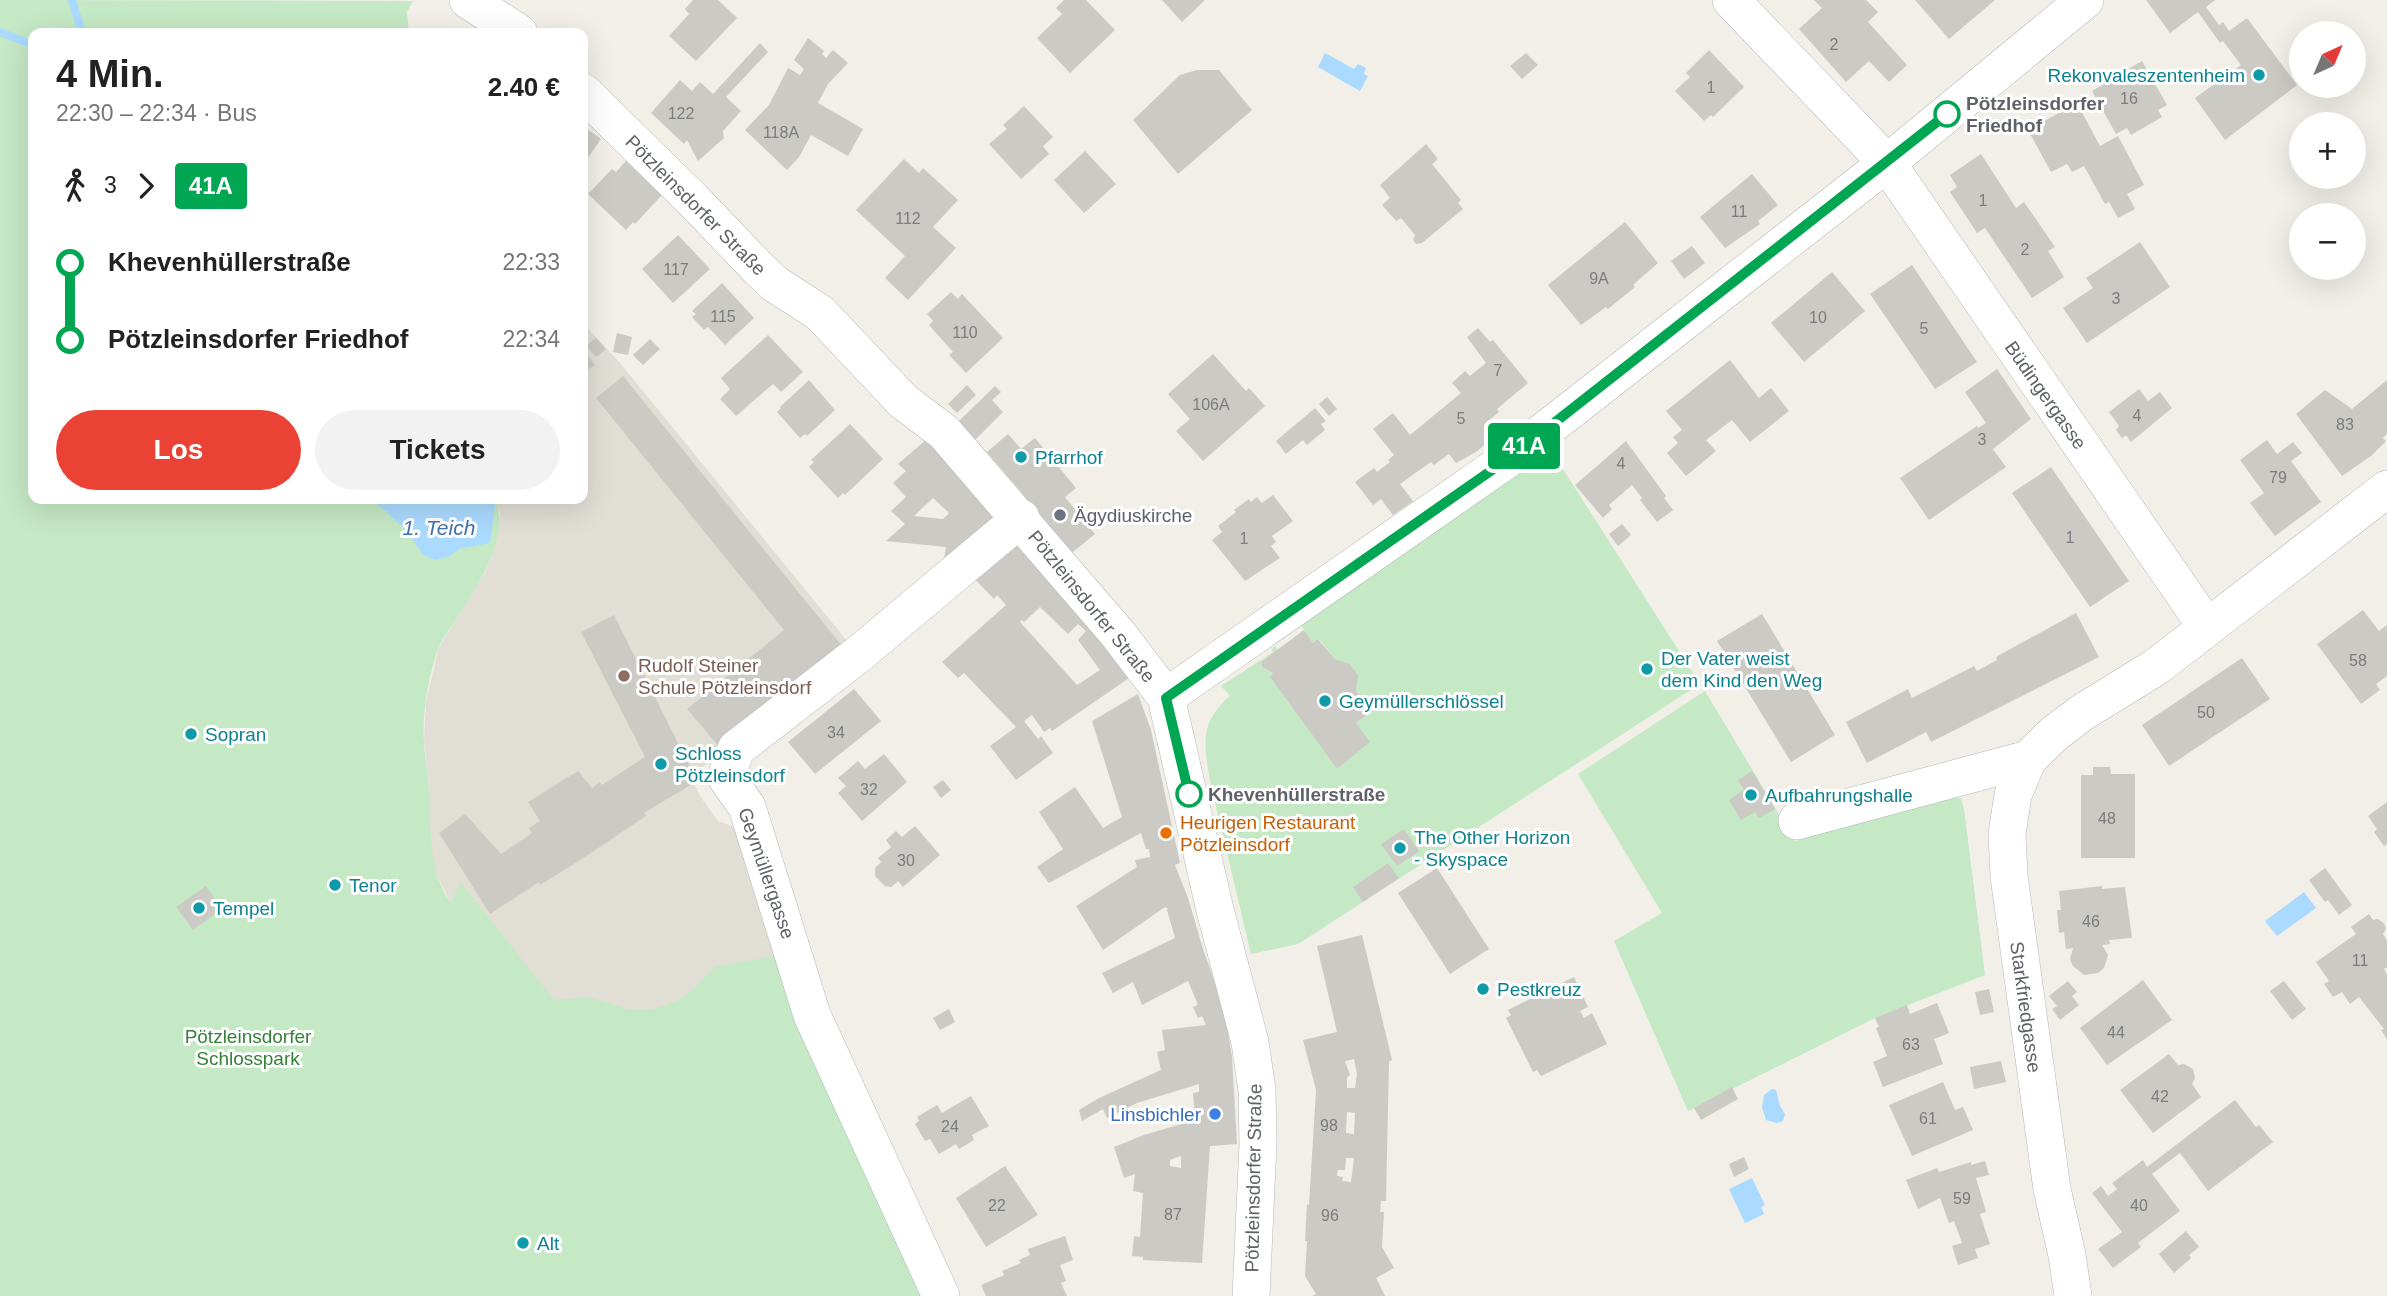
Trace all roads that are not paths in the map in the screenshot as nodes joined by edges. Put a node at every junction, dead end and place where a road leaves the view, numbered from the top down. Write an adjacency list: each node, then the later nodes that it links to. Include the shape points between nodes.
1 (468, 0): 4 (street)
2 (1731, 0): 6 (street, Büdingergasse)
3 (2085, 0): 6 (street)
4 (511, 28)
5 (588, 97): 8 (street, Pötzleinsdorfer Straße, via 759,269 820,313 903,401 944,432)
6 (1887, 163): 9 (street, Büdingergasse); 10 (street, via 1512,456)
7 (2387, 489): 9 (street, Starkfriedgasse)
8 (1021, 519): 10 (street, Pötzleinsdorfer Straße); 14 (street, Geymüllergasse, via 736,749 726,776 747,807 812,1015)
9 (2206, 626): 11 (street, Starkfriedgasse, via 2156,667 2054,733)
10 (1166, 698): 15 (street, Pötzleinsdorfer Straße, via 1250,1042 1257,1090)
11 (2028, 759): 12 (street, Starkfriedgasse); 13 (street, Starkfriedgasse, via 2013,795 2007,834 2008,876 2052,1189)
12 (1797, 821)
13 (2067, 1255): 16 (street, Starkfriedgasse); 17 (street, Starkfriedgasse)
14 (941, 1296)
15 (1251, 1296)
16 (2073, 1296)
17 (2091, 1296)

